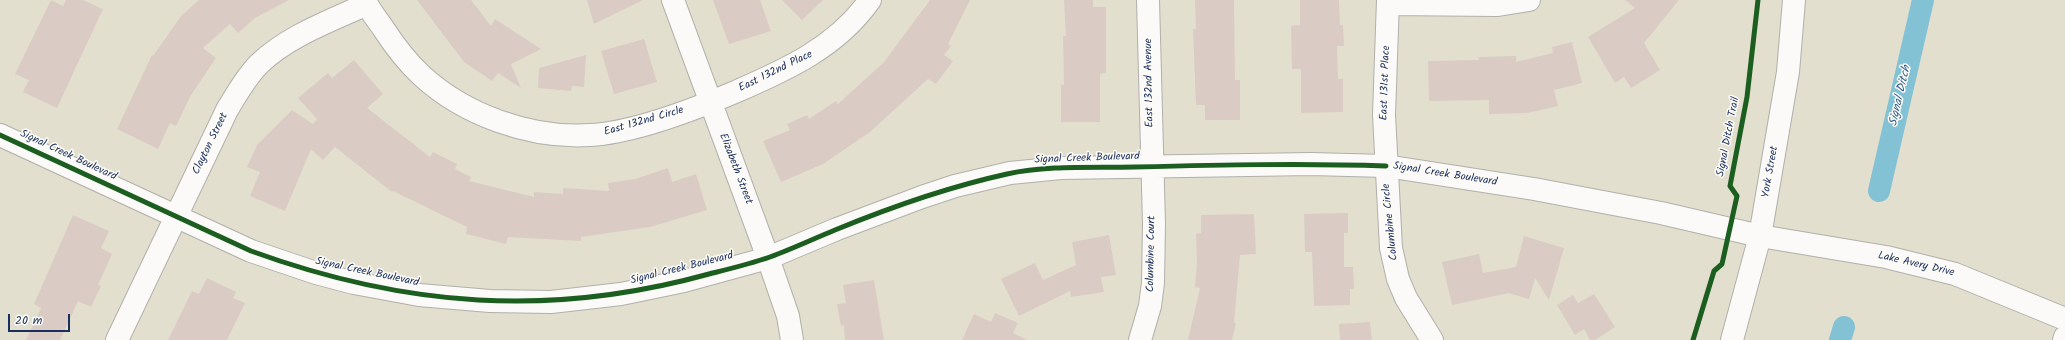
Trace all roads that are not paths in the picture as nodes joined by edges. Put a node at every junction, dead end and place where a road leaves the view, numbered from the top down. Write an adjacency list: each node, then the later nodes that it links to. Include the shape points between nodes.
1 (673, 0): 8 (street, Elizabeth Street)
2 (870, 0): 8 (street, East 132nd Place, via 846,29 804,60)
3 (1148, 0): 10 (street, East 132nd Avenue)
4 (1529, 0): 7 (street, via 1498,5)
5 (1794, 0): 13 (street, York Street, via 1788,72)
6 (366, 2): 8 (street, East 132nd Circle, via 395,47 433,85 461,104 494,119 528,130 576,136 608,133 639,126); 12 (street, Clayton Street, via 298,36 258,66 227,110)
7 (1388, 2): 11 (street, East 131st Place, via 1384,115)
8 (710, 102): 14 (street, Elizabeth Street)
9 (0, 135): 12 (street, Signal Creek Boulevard)
10 (1151, 166): 11 (street, Signal Creek Boulevard); 14 (street, Signal Creek Boulevard, via 1061,168 1003,175 955,186 837,229); 19 (street, Columbine Court, via 1154,224 1153,283 1150,306)
11 (1386, 166): 13 (street, Signal Creek Boulevard, via 1534,189 1661,213); 20 (street, Columbine Circle, via 1391,248 1398,279 1406,298)
12 (175, 217): 14 (street, Signal Creek Boulevard, via 251,251 316,273 420,295 483,301 551,302 621,294 684,281); 17 (street, Clayton Street)
13 (1760, 236): 15 (street, Lake Avery Drive, via 1886,257 1955,274); 21 (street, York Street)
14 (768, 258): 18 (street, Elizabeth Street, via 788,316)
15 (2065, 319)
16 (2065, 337): 22 (street)
17 (117, 340)
18 (792, 340)
19 (1140, 340)
20 (1432, 340)
21 (1732, 340)
22 (2064, 340)

